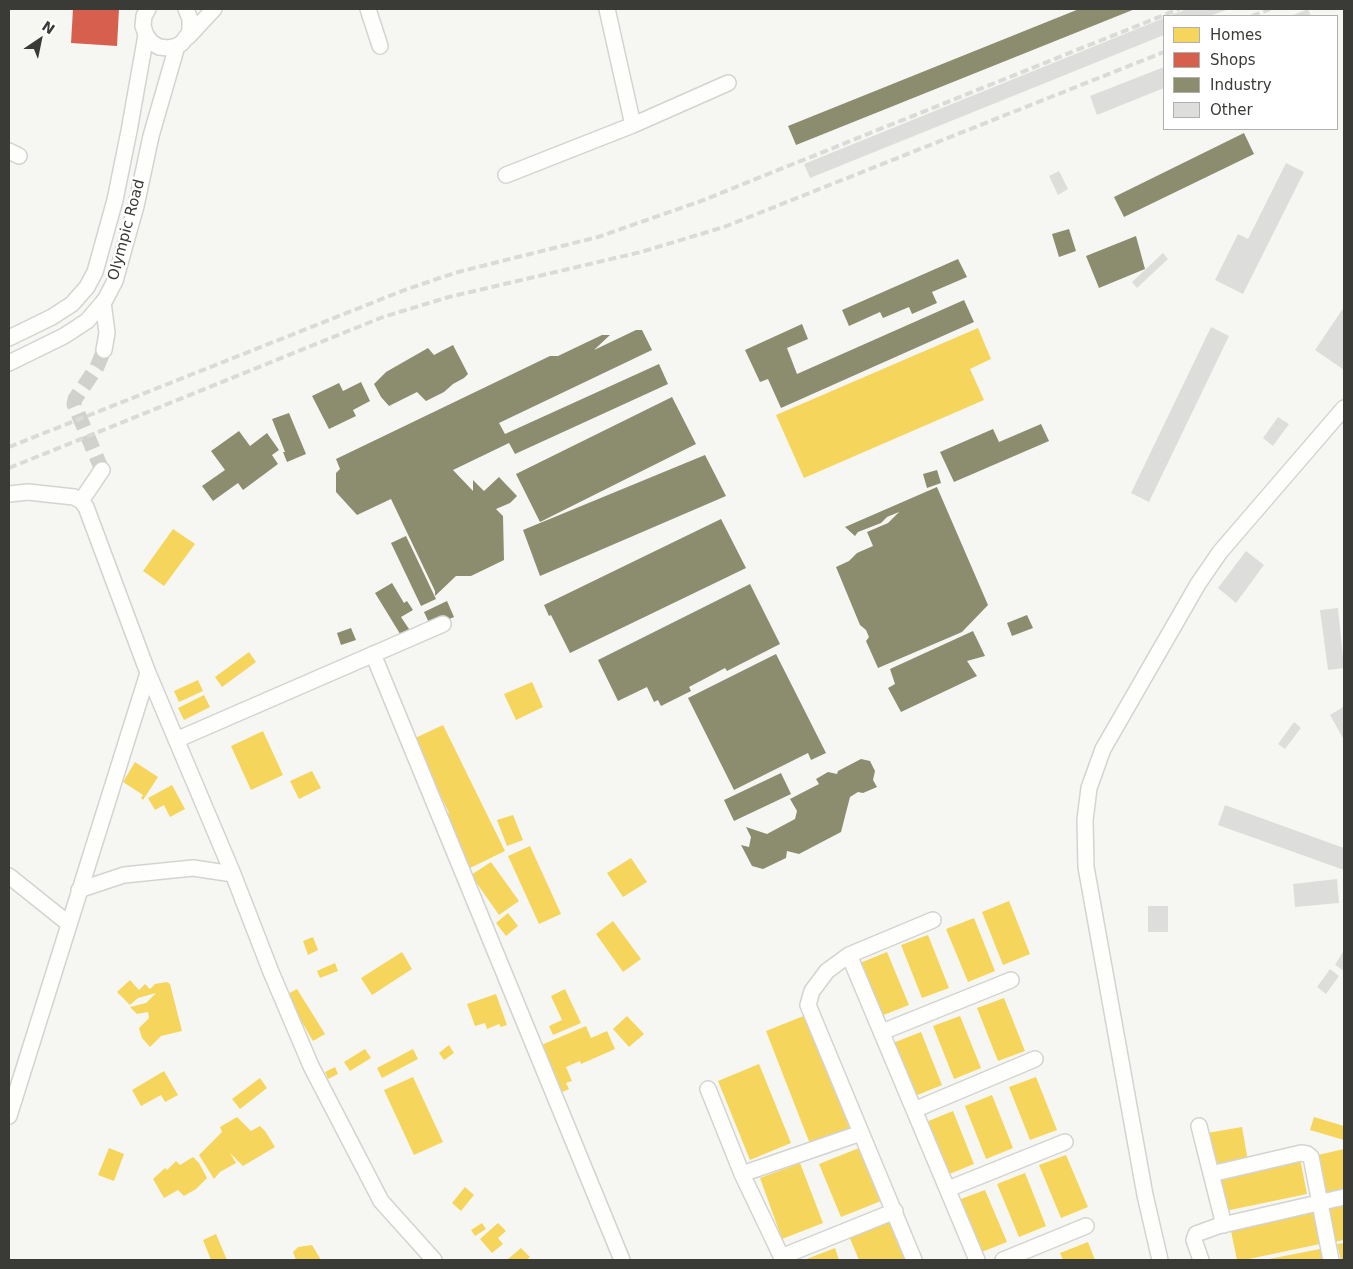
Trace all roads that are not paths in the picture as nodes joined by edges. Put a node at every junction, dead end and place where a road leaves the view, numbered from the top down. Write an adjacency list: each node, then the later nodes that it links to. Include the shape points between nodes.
1 (186, 9): 7 (street, Olympic Road, via 191,25)
2 (214, 9): 7 (street)
3 (368, 9): 8 (street)
4 (607, 9): 10 (street)
5 (145, 11): 6 (street, Olympic Road, via 143,26)
6 (146, 35): 7 (street, via 151,42 168,48); 13 (street, Olympic Road, via 118,183 95,272 72,304)
7 (182, 42): 12 (street, Olympic Road, via 151,136 118,274)
8 (380, 46)
9 (728, 83): 10 (street)
10 (633, 125): 11 (street)
11 (506, 175)
12 (103, 302): 14 (street, via 107,333); 15 (street, Olympic Road, via 87,321 64,336)
13 (9, 338)
14 (104, 350)
15 (9, 363)
16 (1344, 408): 53 (street, via 1220,552 1198,584 1103,749 1089,788 1086,867 1145,1196)
17 (102, 470): 19 (street)
18 (9, 494): 19 (street, via 74,497)
19 (81, 502): 22 (street, via 90,517)
20 (444, 624): 21 (street)
21 (373, 654): 23 (street); 49 (street)
22 (148, 673): 23 (street); 26 (street)
23 (176, 740): 24 (street)
24 (234, 874): 26 (street, via 193,868 124,875); 48 (street, via 271,972 316,1075 381,1201)
25 (9, 876): 28 (street)
26 (79, 890): 28 (street)
27 (933, 920): 29 (street)
28 (69, 924): 35 (street)
29 (849, 955): 31 (street); 37 (street, via 827,971 812,991 808,1005)
30 (1011, 980): 31 (street)
31 (882, 1032): 34 (street)
32 (1035, 1059): 34 (street)
33 (708, 1089): 39 (street)
34 (914, 1110): 41 (street)
35 (9, 1116)
36 (1199, 1126): 40 (street)
37 (861, 1133): 39 (street); 44 (street)
38 (1065, 1142): 41 (street)
39 (742, 1174): 47 (street)
40 (1211, 1174): 43 (street, via 1307,1154 1311,1157); 45 (street)
41 (948, 1189): 51 (street)
42 (1344, 1197): 43 (street)
43 (1321, 1202): 45 (street); 55 (street)
44 (895, 1211): 47 (street); 50 (street)
45 (1224, 1225): 54 (street, via 1196,1234 1194,1240)
46 (1086, 1226): 52 (street)
47 (782, 1258)
48 (434, 1260)
49 (622, 1260)
50 (914, 1260)
51 (977, 1260)
52 (1003, 1260)
53 (1160, 1260)
54 (1201, 1260)
55 (1331, 1260)

